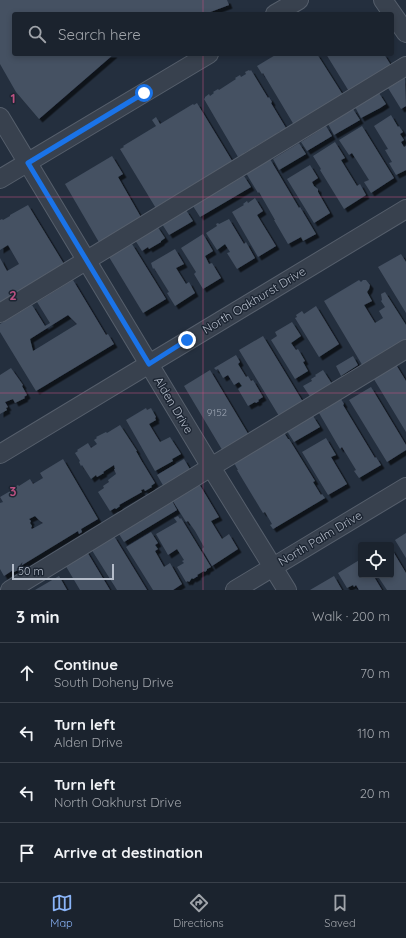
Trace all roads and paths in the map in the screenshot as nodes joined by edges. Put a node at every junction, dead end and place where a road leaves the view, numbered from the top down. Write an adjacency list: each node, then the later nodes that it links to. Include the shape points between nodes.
1 (299, 0): 3 (street)
2 (383, 0): 4 (street)
3 (278, 12)
4 (391, 12)
5 (394, 16): 6 (street)
6 (406, 33)
7 (206, 56): 10 (street)
8 (406, 66): 13 (street)
9 (0, 117): 10 (street, Alden Drive)
10 (28, 163): 11 (street); 13 (street, Alden Drive)
11 (0, 179)
12 (406, 209): 16 (street, North Oakhurst Drive)
13 (87, 260): 14 (street); 16 (street, Alden Drive)
14 (0, 313)
15 (406, 349): 18 (street)
16 (149, 364): 17 (street, North Oakhurst Drive); 18 (street, Alden Drive)
17 (0, 454)
18 (211, 466): 20 (street, Alden Drive); 21 (street)
19 (406, 487): 20 (street, North Palm Drive)
20 (274, 566): 22 (street, North Palm Drive); 23 (street, Alden Drive)
21 (10, 590)
22 (235, 590)
23 (287, 590)

